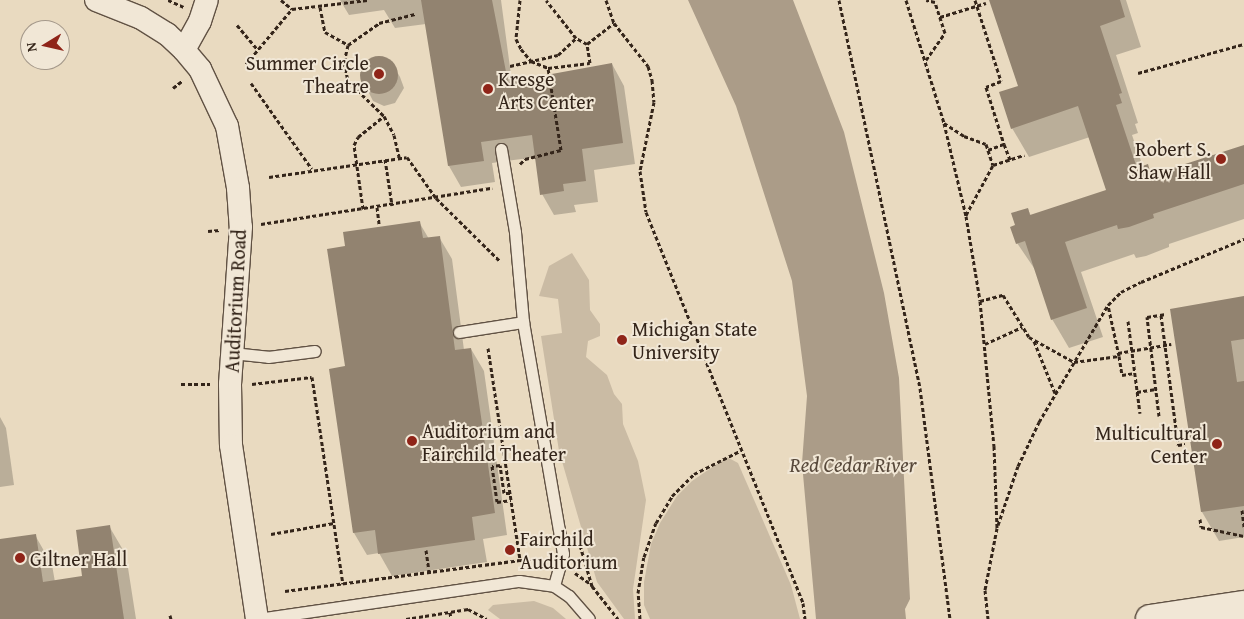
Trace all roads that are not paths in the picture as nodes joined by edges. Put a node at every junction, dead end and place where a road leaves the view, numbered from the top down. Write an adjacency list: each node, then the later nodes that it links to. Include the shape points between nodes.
1 (96, 0): 3 (street, Auditorium Road, via 141,18)
2 (207, 0): 3 (street)
3 (184, 50): 8 (street, Auditorium Road, via 200,69 227,126 238,188 241,227)
4 (501, 149): 5 (lane)
5 (523, 322): 6 (lane); 9 (lane, via 563,554)
6 (459, 332)
7 (315, 351): 8 (lane, via 268,357)
8 (232, 354): 11 (street, Auditorium Road, via 231,445)
9 (554, 586): 11 (lane, via 519,581); 12 (lane, via 569,596)
10 (1244, 605): 13 (street)
11 (258, 619)
12 (589, 619)
13 (1150, 619)

